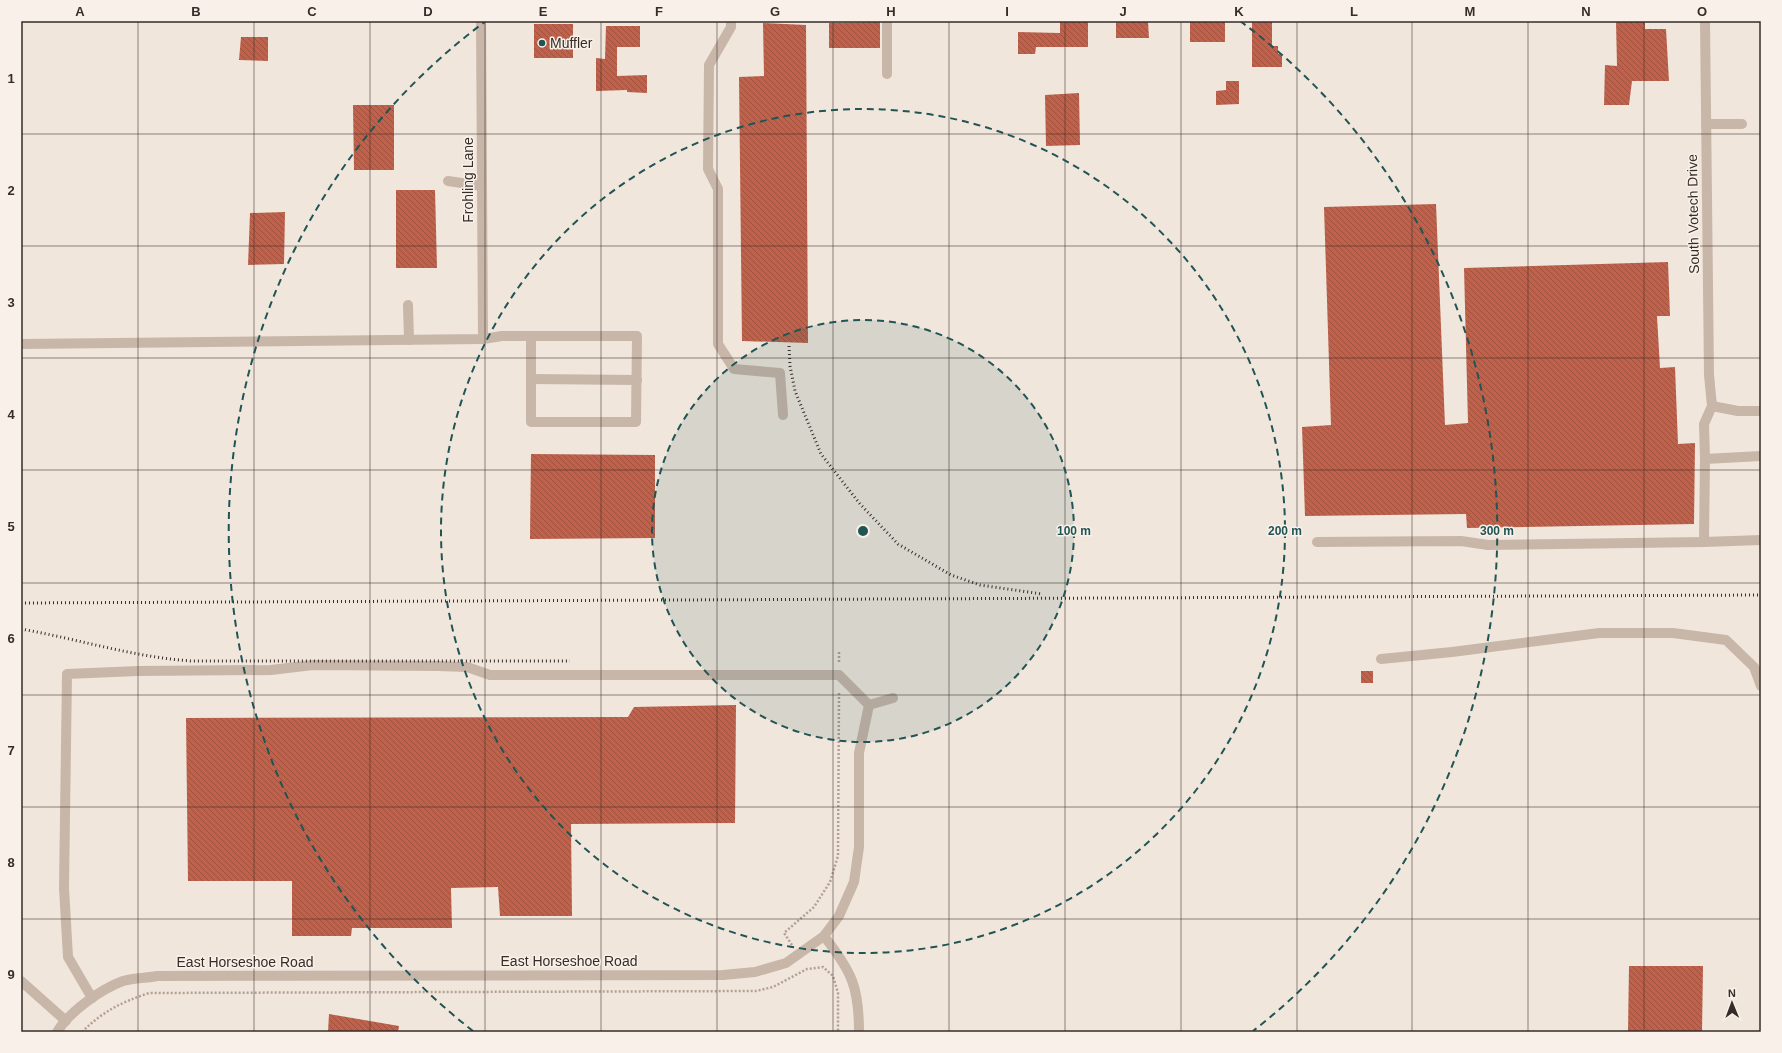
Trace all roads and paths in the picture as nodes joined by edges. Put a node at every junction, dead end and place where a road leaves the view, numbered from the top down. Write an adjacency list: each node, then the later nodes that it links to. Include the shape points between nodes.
1 (481, 21): 9 (street, Frohling Lane)
2 (731, 21): 19 (street, via 731,27 708,65 708,169 718,189 718,344 734,369 780,373)
3 (887, 21): 5 (street)
4 (1705, 21): 6 (street, South Votech Drive)
5 (887, 74)
6 (1706, 124): 7 (street); 17 (street, South Votech Drive, via 1709,360)
7 (1742, 124)
8 (448, 181): 9 (street)
9 (482, 186): 12 (street, Frohling Lane)
10 (408, 305): 13 (street)
11 (531, 336): 12 (street); 15 (street); 16 (street, via 637,336)
12 (483, 339): 13 (street)
13 (409, 340): 14 (street)
14 (21, 344)
15 (531, 379): 16 (street); 16 (street, via 531,422 636,422)
16 (637, 380)
17 (1712, 406): 18 (street, via 1738,411); 21 (street, via 1704,424)
18 (1761, 411)
19 (783, 415)
20 (1761, 456): 21 (street)
21 (1705, 458): 24 (street)
22 (1761, 540): 24 (street)
23 (1317, 542): 24 (street, via 1461,541 1488,545)
24 (1704, 542)
25 (839, 652): 27 (path)
26 (1381, 659): 28 (street, via 1599,633 1673,633 1726,640 1754,668)
27 (839, 676): 30 (street); 32 (path, via 838,856 830,882 814,907 784,933); 35 (street, via 490,675 468,667 313,665 271,670 67,674 64,888 68,957)
28 (1761, 686)
29 (893, 698): 30 (street)
30 (869, 705): 31 (street, East Horseshoe Road, via 859,753 859,847 854,882 839,916)
31 (824, 936): 32 (street, East Horseshoe Road); 40 (street, via 850,974 856,989)
32 (798, 954): 33 (path); 35 (street, East Horseshoe Road, via 786,963 755,972 723,975 158,976 124,981)
33 (807, 969): 38 (path, via 773,987 756,991 149,993 123,1002 94,1020); 39 (path, via 823,967 833,976 838,993)
34 (21, 981): 36 (street)
35 (92, 998): 36 (street, East Horseshoe Road)
36 (66, 1021): 37 (street, East Horseshoe Road)
37 (57, 1032)
38 (82, 1032)
39 (838, 1032)
40 (858, 1032)

